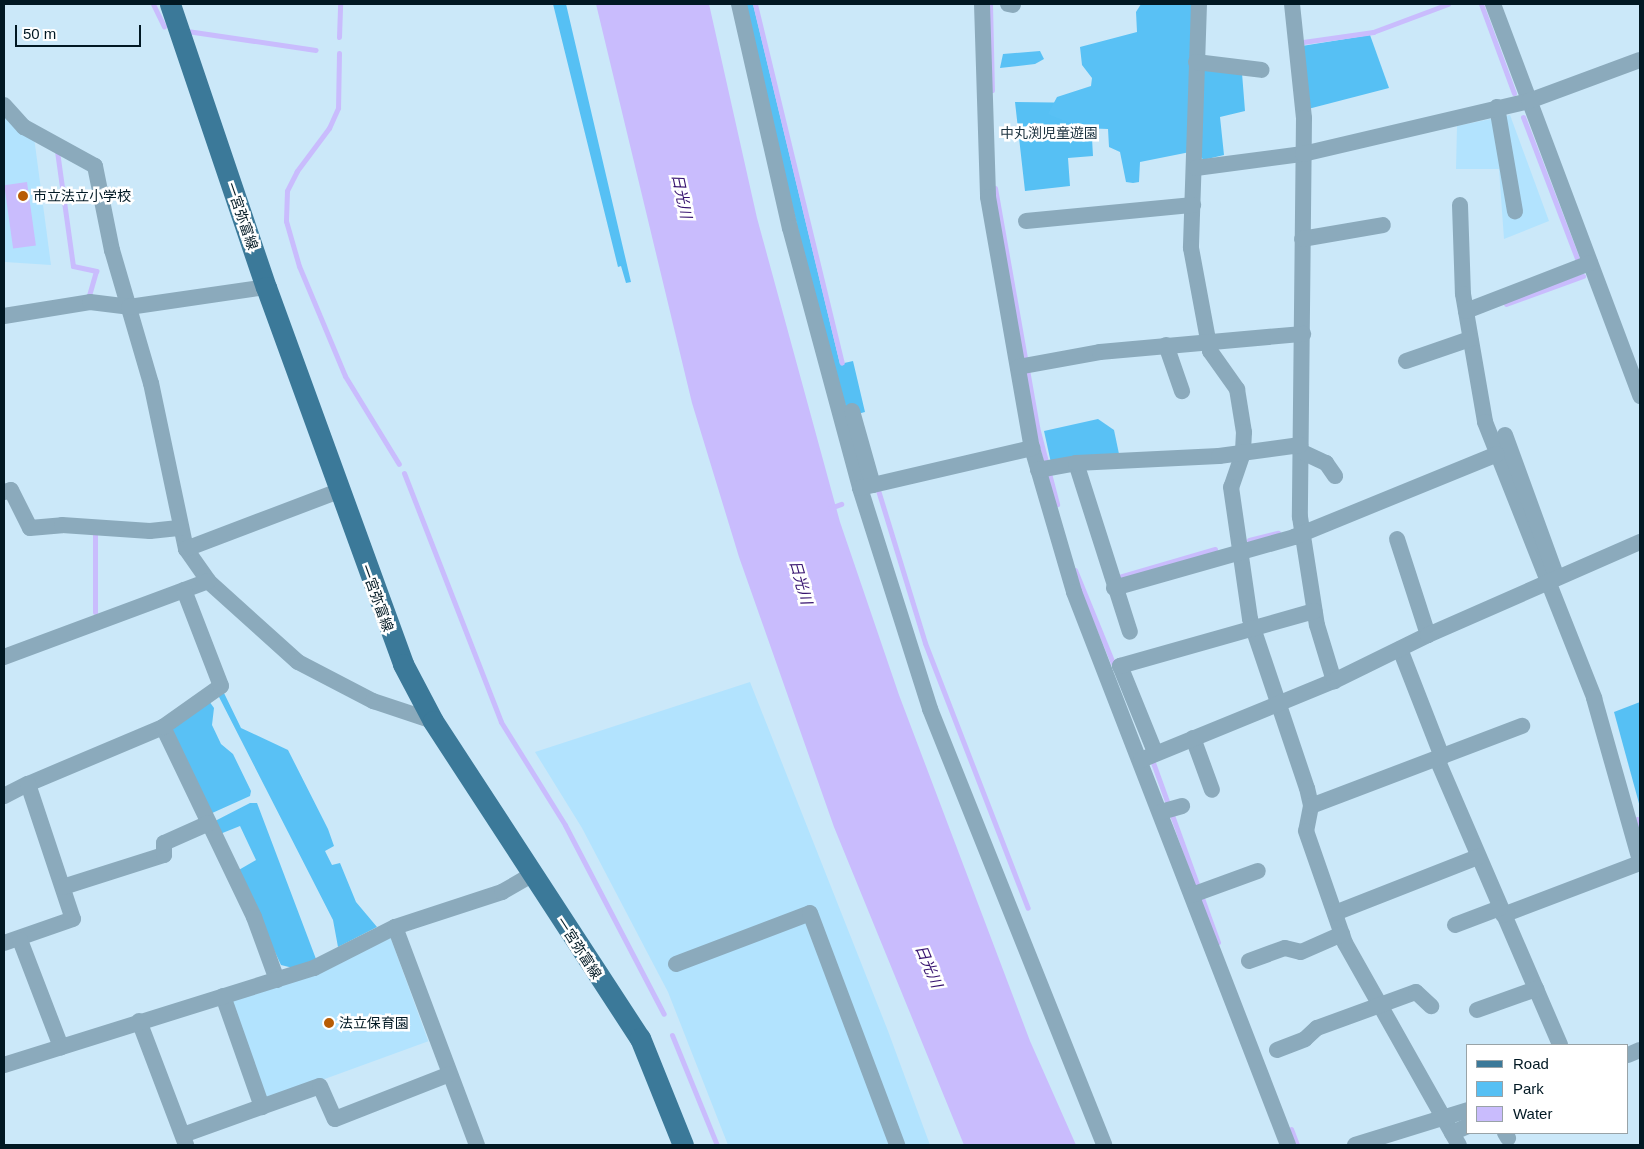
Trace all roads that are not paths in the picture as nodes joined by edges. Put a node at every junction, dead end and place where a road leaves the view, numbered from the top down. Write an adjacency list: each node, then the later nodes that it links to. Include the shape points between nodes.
1 (170, 4): 22 (main road, 一宮弥富線)
2 (739, 4): 43 (street, via 790,228)
3 (982, 4): 31 (street, via 988,197)
4 (1199, 4): 8 (street)
5 (1292, 4): 13 (street, via 1303,88)
6 (1493, 4): 10 (street)
7 (1640, 60): 10 (street)
8 (1196, 62): 9 (street); 14 (street)
9 (1262, 70)
10 (1529, 101): 12 (street); 21 (street)
11 (4, 106): 23 (street, via 24,126 95,166)
12 (1497, 107): 13 (street); 17 (street)
13 (1303, 154): 14 (street); 20 (street)
14 (1196, 168): 15 (street)
15 (1193, 205): 18 (street); 28 (street, via 1192,248)
16 (1460, 205): 24 (street)
17 (1514, 211)
18 (1026, 221)
19 (1384, 225): 20 (street)
20 (1302, 239): 26 (street)
21 (1590, 263): 24 (street); 33 (street)
22 (266, 287): 23 (street); 44 (main road, 一宮弥富線)
23 (129, 307): 25 (street, via 90,302); 46 (street, via 151,383)
24 (1466, 311): 27 (street)
25 (4, 316)
26 (1302, 334): 28 (street); 37 (street)
27 (1470, 339): 30 (street); 39 (street, via 1485,422)
28 (1208, 341): 29 (street); 38 (street, via 1210,351 1236,389)
29 (1166, 345): 31 (street); 32 (street)
30 (1406, 360)
31 (1024, 366): 36 (street)
32 (1182, 392)
33 (1640, 396)
34 (852, 411): 43 (street)
35 (1505, 435): 53 (street)
36 (1032, 448): 41 (street); 43 (street)
37 (1300, 448): 38 (street); 42 (street, via 1326,463); 47 (street)
38 (1243, 453): 40 (street); 51 (street, via 1230,487)
39 (1497, 454): 47 (street); 53 (street)
40 (1076, 463): 41 (street); 54 (street)
41 (1045, 469): 68 (street, via 1074,592)
42 (1335, 476)
43 (866, 486): 111 (street, via 930,709)
44 (339, 490): 50 (street); 64 (main road, 一宮弥富線, via 399,655)
45 (4, 492): 46 (street, via 11,490 30,528 62,525 150,532)
46 (182, 528): 50 (street)
47 (1301, 532): 51 (street); 56 (street)
48 (1397, 538): 59 (street)
49 (1640, 542): 53 (street)
50 (186, 550): 52 (street)
51 (1240, 552): 54 (street); 57 (street)
52 (208, 581): 55 (street); 64 (street, via 298,662 373,701)
53 (1552, 581): 59 (street); 76 (street, via 1594,698)
54 (1114, 588): 58 (street)
55 (184, 590): 61 (street); 66 (street, via 221,686)
56 (1314, 611): 57 (street); 62 (street)
57 (1253, 628): 63 (street); 68 (street, via 1120,666)
58 (1130, 632)
59 (1428, 635): 60 (street)
60 (1400, 649): 62 (street); 69 (street)
61 (4, 657)
62 (1334, 681): 63 (street)
63 (1279, 702): 67 (street); 73 (street)
64 (433, 721): 78 (main road, 一宮弥富線)
65 (1522, 726): 69 (street)
66 (163, 727): 70 (street); 74 (street)
67 (1193, 738): 68 (street); 71 (street)
68 (1149, 756): 80 (street, via 1171,809)
69 (1440, 758): 73 (street); 75 (street)
70 (28, 784): 72 (street); 79 (street)
71 (1212, 790)
72 (4, 796)
73 (1311, 806): 82 (street, via 1306,831)
74 (209, 823): 79 (street, via 164,843 164,855); 90 (street, via 254,917)
75 (1478, 857): 81 (street); 82 (street)
76 (1640, 862): 81 (street)
77 (1258, 871): 80 (street)
78 (532, 875): 84 (street, via 502,892); 109 (main road, 一宮弥富線, via 640,1038)
79 (63, 887): 86 (street, via 73,919)
80 (1197, 893): 112 (street)
81 (1502, 911): 83 (street); 91 (street)
82 (1334, 913): 85 (street)
83 (1455, 925)
84 (395, 927): 90 (street, via 314,968); 101 (street)
85 (1342, 934): 88 (street, via 1301,952 1285,948); 93 (street)
86 (20, 940): 87 (street); 98 (street)
87 (4, 943)
88 (1248, 961)
89 (676, 964): 110 (street, via 810,913)
90 (277, 980): 92 (street)
91 (1536, 989): 95 (street); 97 (street)
92 (223, 996): 96 (street); 102 (street)
93 (1378, 1005): 94 (street, via 1416,992); 99 (street, via 1317,1028 1305,1039); 104 (street)
94 (1431, 1006)
95 (1477, 1010)
96 (139, 1021): 98 (street); 107 (street)
97 (1560, 1044)
98 (61, 1047): 100 (street)
99 (1277, 1050)
100 (4, 1065)
101 (450, 1074): 102 (street, via 335,1119 320,1086); 108 (street)
102 (262, 1107): 107 (street)
103 (1466, 1111): 104 (street)
104 (1444, 1119): 106 (street); 113 (street)
105 (1466, 1128): 106 (street)
106 (1455, 1139)
107 (184, 1140)
108 (477, 1145)
109 (683, 1145)
110 (897, 1145)
111 (1104, 1145)
112 (1288, 1145)
113 (1355, 1145)

